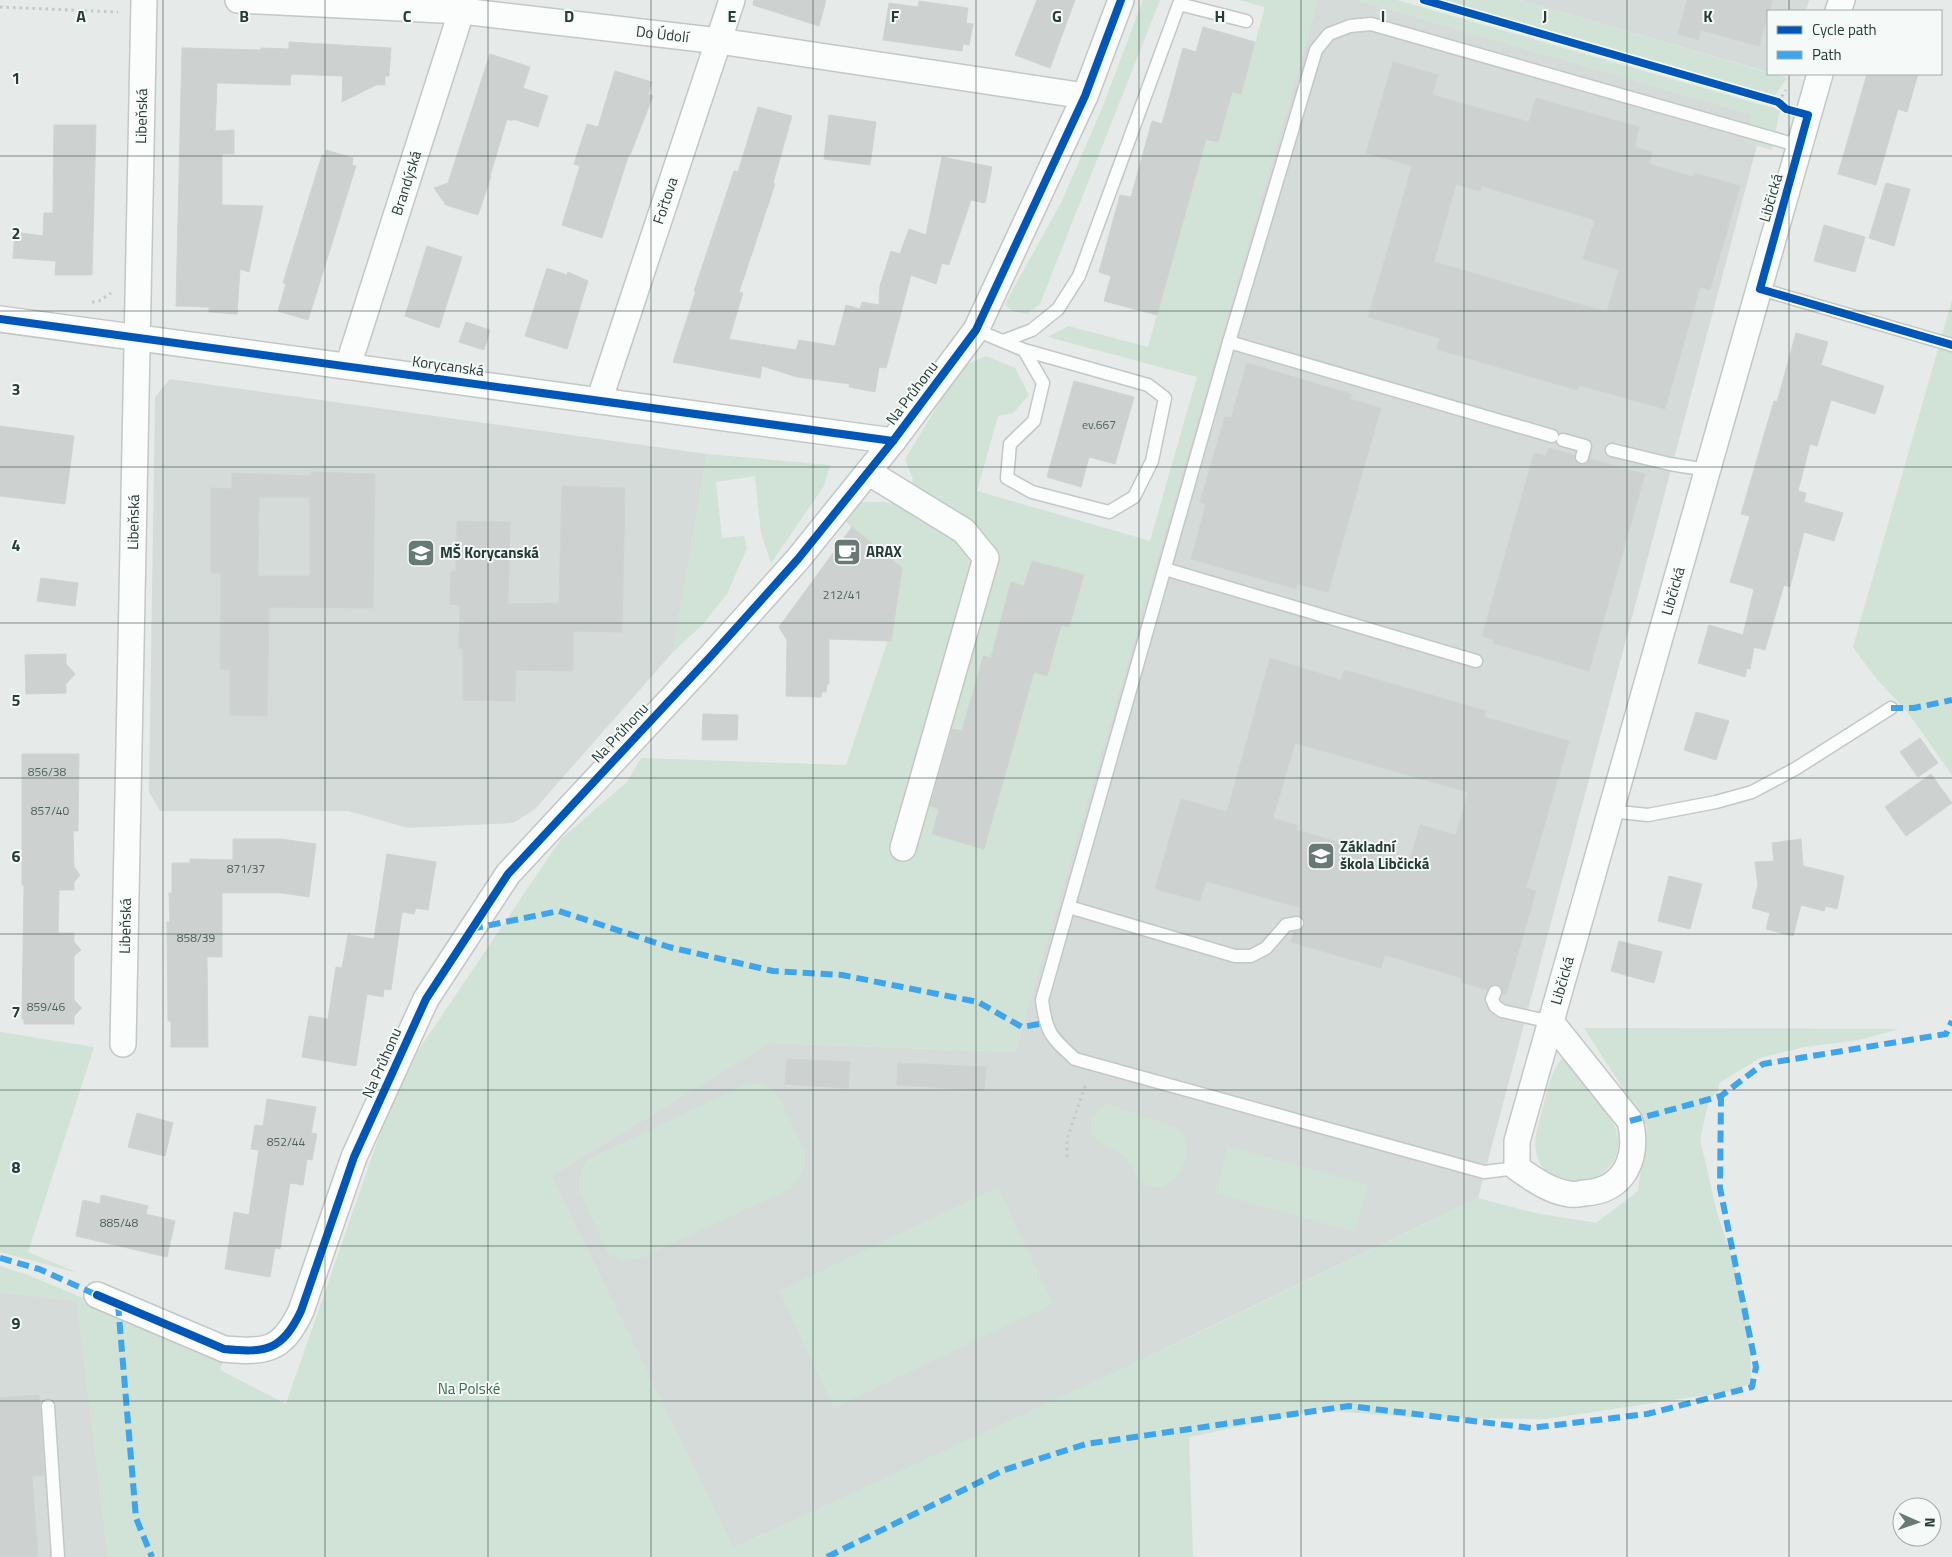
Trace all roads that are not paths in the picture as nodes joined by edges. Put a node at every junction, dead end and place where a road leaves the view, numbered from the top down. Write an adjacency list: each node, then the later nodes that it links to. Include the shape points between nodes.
1 (238, 0): 4 (street, Do Údolí)
2 (732, 0): 7 (street, Fořtova)
3 (1121, 0): 9 (street, Na Průhonu)
4 (464, 5): 7 (street, Do Údolí); 19 (street, Brandýská)
5 (134, 6): 14 (street, Libeňská)
6 (1246, 21): 15 (lane, via 1179,4 1079,276 1058,309 1032,330)
7 (719, 41): 9 (street, Do Údolí); 20 (street, Fořtova)
8 (1820, 75): 10 (street, Libčická)
9 (1085, 96): 13 (street, Na Průhonu)
10 (1800, 146): 11 (street, Libčická); 16 (lane, via 1371,24 1350,26 1330,34 1316,50)
11 (1760, 289): 17 (lane); 24 (street, Libčická)
12 (0, 319): 14 (street, Korycanská)
13 (976, 330): 15 (lane); 21 (street, Na Průhonu)
14 (137, 338): 19 (street, Korycanská); 35 (street, Libeňská)
15 (1002, 341): 18 (lane)
16 (1229, 342): 23 (lane, via 1585,446); 26 (lane)
17 (1952, 345)
18 (1024, 350): 18 (lane, via 1043,383 1034,421 1010,444 1007,478 1032,492 1109,512 1134,497 1152,461 1165,398 1148,385)
19 (348, 366): 20 (street, Korycanská)
20 (599, 401): 21 (street, Korycanská)
21 (893, 441): 25 (street, Na Průhonu)
22 (1612, 450): 24 (lane)
23 (1582, 457)
24 (1708, 470): 29 (street, Libčická)
25 (868, 472): 30 (street, via 964,531 986,558); 37 (street, Na Průhonu, via 798,559 508,874 426,999 354,1156 301,1311 285,1339 256,1350 224,1349)
26 (1165, 569): 27 (lane); 31 (lane)
27 (1476, 661)
28 (1890, 708): 29 (lane, via 1795,769 1752,792 1648,815)
29 (1610, 811): 34 (street, Libčická)
30 (903, 848)
31 (1069, 907): 32 (lane, via 1235,956 1251,956 1266,948 1286,925); 36 (lane, via 1042,1000 1045,1023 1056,1041 1075,1059 1484,1172)
32 (1296, 923)
33 (1494, 992): 34 (lane, via 1492,999 1502,1011)
34 (1551, 1022): 36 (street, Libčická, via 1517,1141); 36 (street, Libčická, via 1630,1121 1634,1138 1632,1156 1624,1175 1611,1186 1594,1193 1570,1194 1548,1188)
35 (122, 1044)
36 (1517, 1168)
37 (97, 1295)
38 (48, 1406): 39 (lane)
39 (58, 1557)

